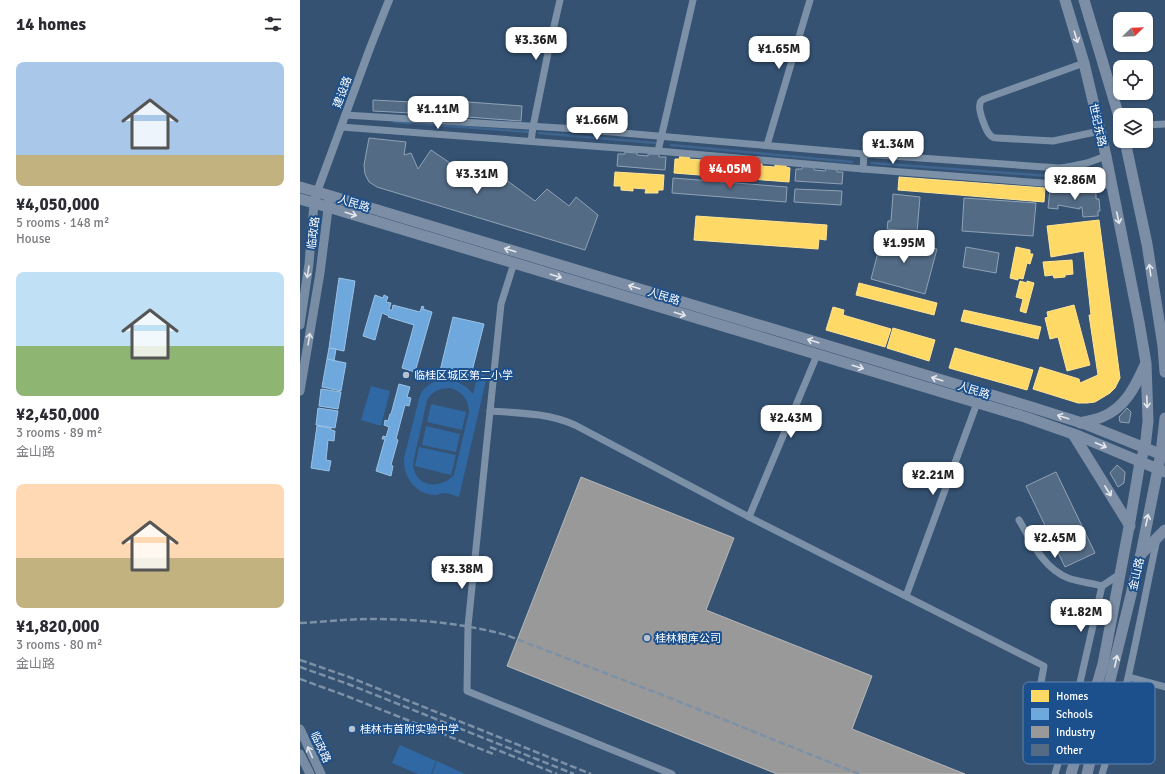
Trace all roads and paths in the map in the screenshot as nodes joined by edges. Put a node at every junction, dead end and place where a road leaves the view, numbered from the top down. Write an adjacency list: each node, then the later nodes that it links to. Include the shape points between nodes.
1 (389, 0): 9 (street, 建设路)
2 (560, 0): 13 (street)
3 (694, 0): 15 (street)
4 (810, 0): 17 (street)
5 (1065, 0): 7 (main road, 世纪东路, one-way to 7)
6 (1084, 0): 8 (main road, 世纪东路)
7 (1084, 63): 14 (main road, 世纪东路); 14 (street, via 984,99 980,105 980,113 988,133 997,138 1053,141)
8 (1116, 108)
9 (345, 115): 12 (street, 建设路); 13 (street)
10 (1165, 124): 11 (street)
11 (1153, 125)
12 (341, 127): 16 (street); 27 (street, 建设路)
13 (532, 127): 15 (street); 16 (street)
14 (1100, 131): 21 (main road, 世纪东路)
15 (662, 137): 17 (street); 19 (street)
16 (532, 142): 19 (street)
17 (767, 145): 20 (street)
18 (1126, 148): 33 (main road, 世纪东路, one-way to 18)
19 (658, 151): 23 (street)
20 (864, 154): 22 (street); 23 (street)
21 (1106, 156): 22 (street); 25 (main road, 世纪东路)
22 (1068, 167): 24 (street)
23 (863, 169): 24 (street)
24 (1068, 185): 25 (street)
25 (1111, 185): 37 (main road, 世纪东路, one-way to 37)
26 (300, 187): 27 (main road, 人民路)
27 (317, 192): 28 (main road, 人民路); 30 (main road, 临政路)
28 (331, 196): 31 (main road, 临政路); 43 (main road, 人民路, one-way to 28)
29 (300, 199): 30 (main road, 人民路)
30 (314, 203): 31 (main road, 人民路); 34 (main road, 临政路, one-way to 34)
31 (328, 207): 32 (main road, 人民路, one-way to 32); 39 (main road, 临政路, one-way to 31, via 320,273)
32 (514, 263): 35 (main road, 人民路, one-way to 35); 41 (street, via 501,304)
33 (1160, 307): 36 (main road, 世纪东路)
34 (300, 325)
35 (817, 355): 40 (main road, 人民路, one-way to 40); 49 (street)
36 (1165, 356): 38 (main road, 世纪东路)
37 (1146, 363): 43 (main road, via 1136,385 1121,405 1100,418); 45 (main road, 金山路, one-way to 45, via 1148,421)
38 (1165, 372)
39 (300, 391)
40 (977, 403): 44 (main road, 人民路); 56 (street)
41 (490, 411): 49 (street, via 562,419); 73 (street, via 468,626 467,691)
42 (1165, 418): 46 (main road, 金山路)
43 (1080, 423): 45 (main road, 人民路)
44 (1072, 434): 47 (main road, 人民路, one-way to 47); 51 (main road, one-way to 51)
45 (1144, 448): 46 (main road, 人民路); 47 (main road, 金山路)
46 (1163, 454): 48 (main road, 金山路)
47 (1140, 462): 48 (main road, 人民路); 51 (main road, 金山路)
48 (1161, 470): 53 (main road, 金山路, one-way to 48)
49 (749, 517): 56 (street)
50 (1019, 520): 55 (street, via 1050,567 1067,578)
51 (1130, 526): 54 (main road, 金山路)
52 (1161, 534): 53 (main road); 57 (street)
53 (1141, 554): 61 (main road, 金山路, one-way to 53)
54 (1120, 574): 55 (street); 60 (main road, 金山路)
55 (1102, 586): 59 (street)
56 (906, 596): 58 (street, via 1044,666)
57 (1129, 677): 62 (street); 63 (street)
58 (1041, 682)
59 (1080, 682)
60 (1098, 682)
61 (1110, 682)
62 (1128, 682)
63 (1147, 682)
64 (1155, 684): 65 (street)
65 (1165, 687)
66 (300, 729): 72 (main road, 临政路, one-way to 66)
67 (300, 754): 71 (main road, 临政路)
68 (1058, 764): 74 (street)
69 (1074, 764): 75 (main road, 金山路)
70 (1105, 764): 76 (street)
71 (310, 774)
72 (321, 774)
73 (672, 774)
74 (1055, 774)
75 (1071, 774)
76 (1102, 774)

